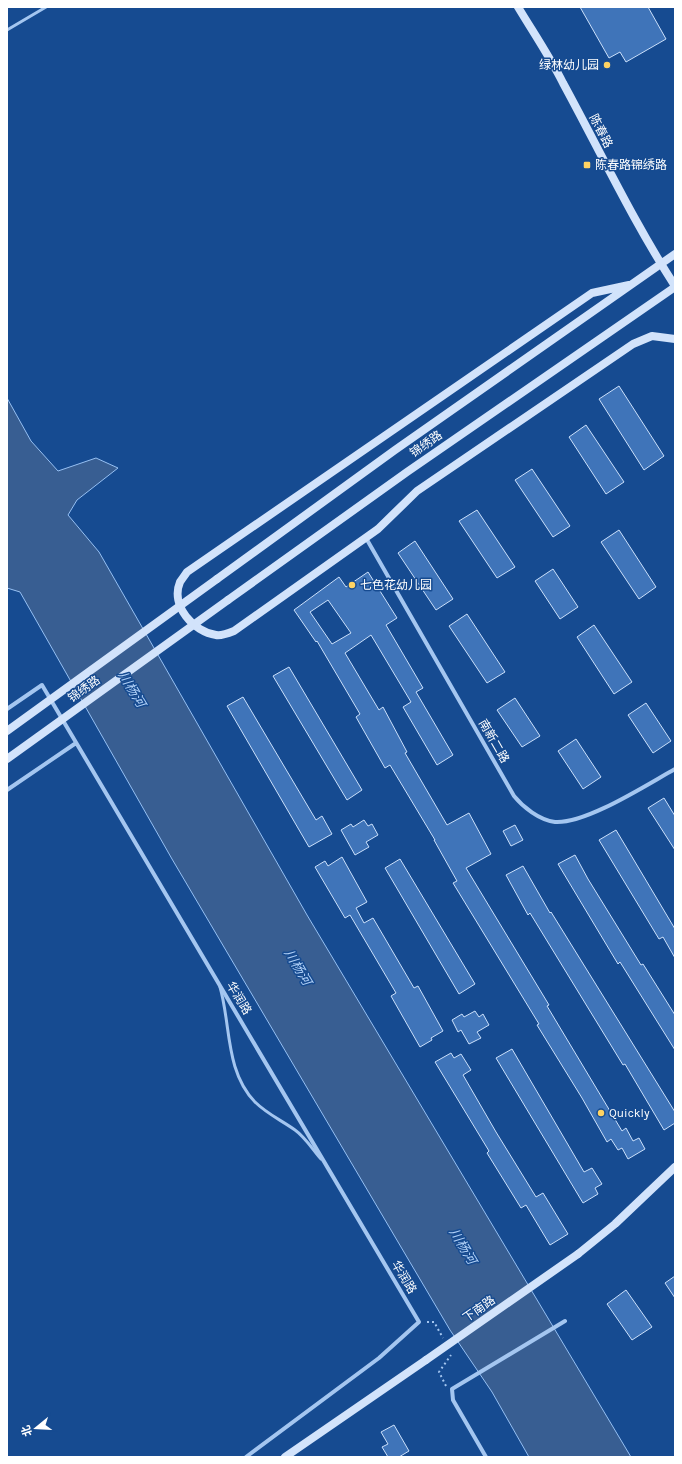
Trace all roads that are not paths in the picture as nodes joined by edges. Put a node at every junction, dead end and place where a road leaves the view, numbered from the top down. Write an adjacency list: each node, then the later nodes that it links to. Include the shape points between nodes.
1 (46, 7): 3 (lane)
2 (518, 7): 5 (main road, 陈春路, via 563,82)
3 (7, 30)
4 (675, 254): 5 (main road, 锦绣路)
5 (660, 263): 6 (main road, 锦绣路); 7 (main road, 陈春路)
6 (629, 285): 9 (main road, 锦绣路, via 592,293 187,572 180,583 178,594 182,609 191,623 201,630 217,636 234,632); 11 (main road, 锦绣路, bridge, via 395,450)
7 (675, 286): 13 (main road, 锦绣路, bridge)
8 (675, 339): 9 (main road, 锦绣路, via 652,336 632,344 417,491)
9 (366, 538): 14 (street, 南新二路, via 514,796 526,810 554,822 579,818)
10 (7, 709): 12 (street, 华润路, via 42,685)
11 (7, 731)
12 (76, 743): 15 (street); 16 (street, 华润路)
13 (7, 758)
14 (675, 769)
15 (7, 790)
16 (218, 984): 17 (street, 华润路); 17 (lane, via 224,1004 233,1062 249,1095 274,1118 295,1130)
17 (326, 1165): 20 (street, 华润路, via 419,1322 379,1358)
18 (675, 1167): 21 (main road, 下南路, bridge, via 615,1224 578,1254)
19 (565, 1321): 22 (street, via 452,1389 453,1400)
20 (246, 1457)
21 (285, 1457)
22 (486, 1457)

